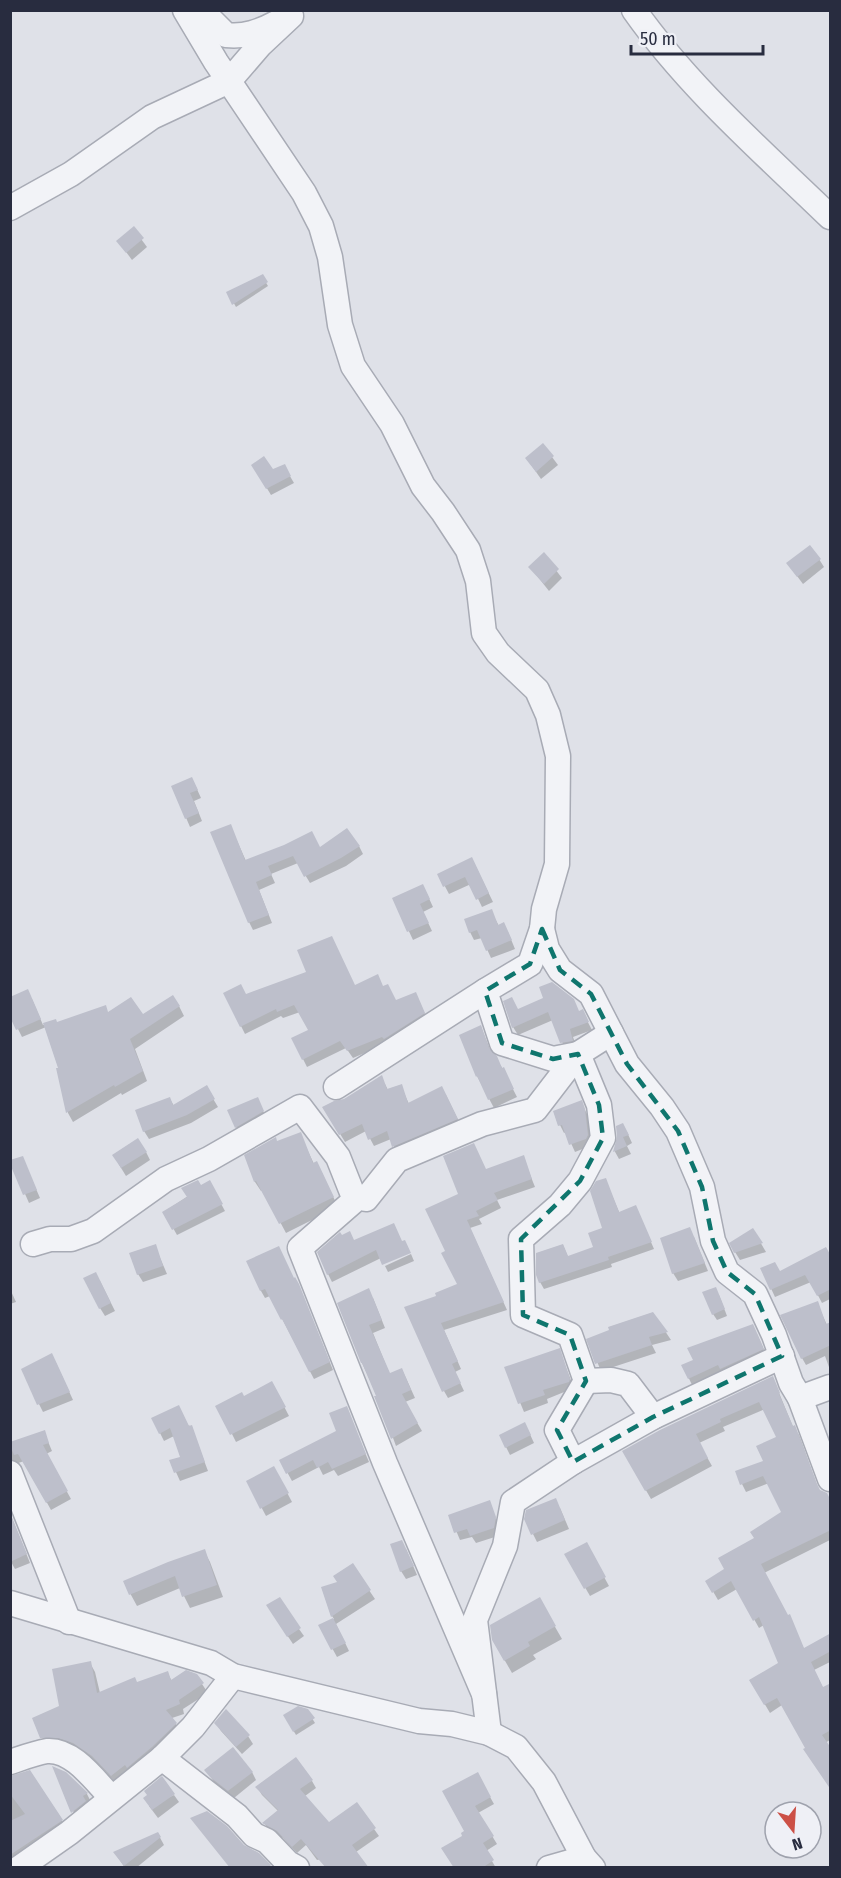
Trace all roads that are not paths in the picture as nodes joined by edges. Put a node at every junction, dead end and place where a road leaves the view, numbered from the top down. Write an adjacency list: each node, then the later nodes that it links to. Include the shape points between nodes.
1 (185, 10): 5 (street)
2 (201, 10): 4 (street, via 226,35 240,37)
3 (634, 10): 7 (street, via 706,95)
4 (295, 13): 5 (street)
5 (229, 81): 6 (street, via 152,117 71,174); 8 (street, via 304,193 321,226 330,256 340,326 353,366 392,424 423,486 468,550 478,581 484,633 498,653 537,690 548,715 558,756 557,864)
6 (10, 208)
7 (831, 217)
8 (542, 929): 9 (street, via 530,964); 10 (street, via 547,949 560,970 591,994)
9 (485, 991): 11 (street, via 502,1043 553,1059); 12 (street)
10 (611, 1033): 11 (street); 15 (street, via 627,1064 678,1131 702,1187 713,1241 727,1272 755,1294)
11 (578, 1054): 13 (street, via 535,1110 482,1124 397,1160); 16 (street, via 599,1105 603,1138 580,1181 560,1205 521,1239 523,1315 570,1335)
12 (336, 1087)
13 (366, 1199)
14 (33, 1244): 26 (street, via 71,1239 93,1231 166,1179 300,1107 338,1157 355,1200 300,1248)
15 (782, 1356): 18 (street); 19 (street)
16 (586, 1381): 19 (street, via 628,1384); 20 (street, via 556,1430)
17 (831, 1387): 18 (street)
18 (800, 1398): 22 (street)
19 (653, 1417): 20 (street)
20 (573, 1462): 26 (street, via 513,1502 505,1546 475,1620)
21 (10, 1473): 24 (street)
22 (831, 1479)
23 (10, 1603): 24 (street)
24 (69, 1622): 25 (street, via 211,1664)
25 (233, 1676): 27 (street, via 419,1721); 28 (street, via 193,1727)
26 (484, 1694): 27 (street)
27 (489, 1733): 31 (street, via 516,1748 544,1782)
28 (162, 1758): 30 (street); 33 (street)
29 (10, 1762): 30 (street, via 48,1751 60,1752)
30 (111, 1797): 32 (street)
31 (589, 1863): 34 (street)
32 (28, 1866)
33 (297, 1868)
34 (549, 1868)

